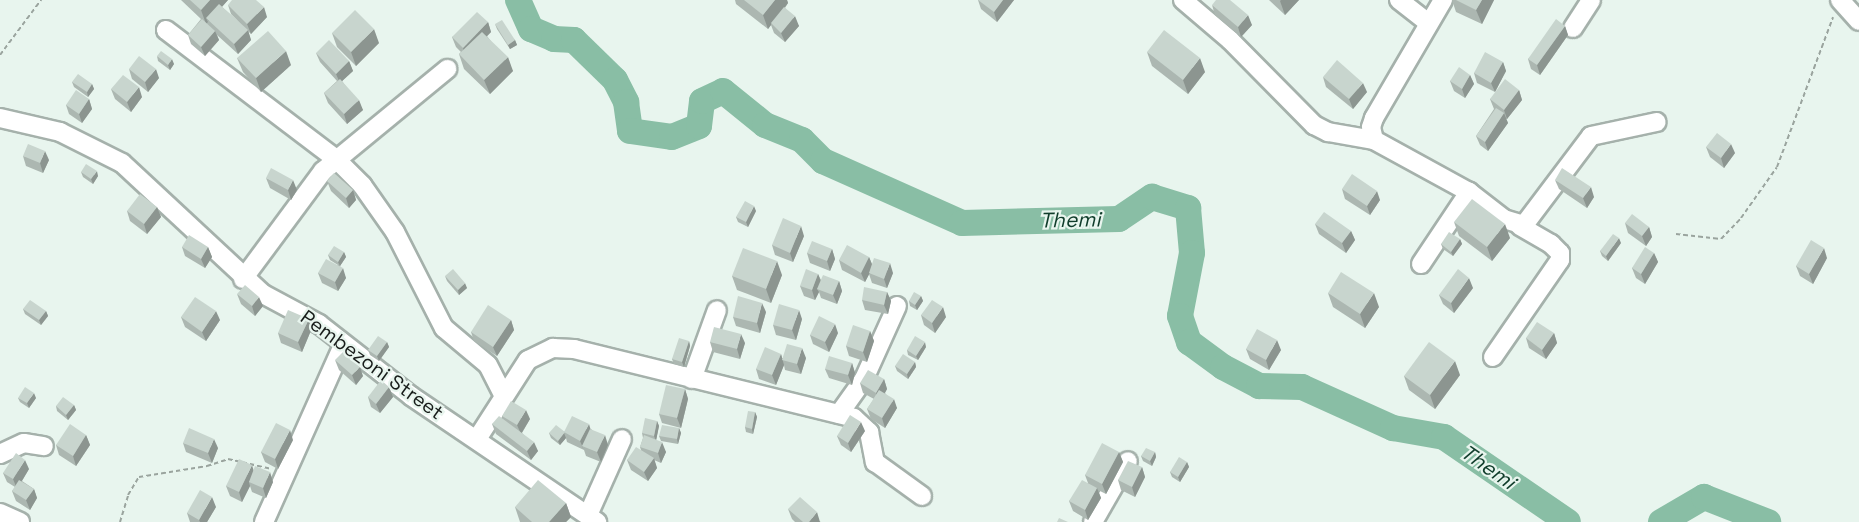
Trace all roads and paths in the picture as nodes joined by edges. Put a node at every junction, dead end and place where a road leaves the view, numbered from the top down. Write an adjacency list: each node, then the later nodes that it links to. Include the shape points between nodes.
1 (41, 0): 11 (path)
2 (1183, 0): 15 (street, via 1230,40 1314,125 1328,132)
3 (1399, 0): 8 (street)
4 (1443, 0): 8 (street)
5 (1591, 0): 9 (street)
6 (1840, 0): 7 (street); 19 (path, via 1777,167 1721,239)
7 (1859, 21)
8 (1428, 23): 15 (street, via 1374,118)
9 (1573, 28)
10 (166, 30): 16 (street)
11 (0, 55)
12 (447, 69): 16 (street)
13 (0, 118): 21 (street, Pembezoni Street, via 60,132 122,163)
14 (1657, 122): 18 (street, via 1590,136)
15 (1374, 140): 17 (street)
16 (336, 159): 21 (street); 27 (street, via 362,185 395,232 444,327 488,365)
17 (1469, 192): 18 (street, via 1504,219); 20 (street)
18 (1520, 226): 25 (street, via 1551,244 1560,253 1560,260)
19 (1676, 234)
20 (1420, 264)
21 (243, 279): 24 (street, Pembezoni Street, via 319,324)
22 (897, 306): 28 (street, via 864,379)
23 (717, 310): 26 (street)
24 (343, 345): 29 (street, Pembezoni Street); 34 (street)
25 (1493, 357)
26 (692, 380): 27 (street, via 574,349 554,348 528,360); 28 (street)
27 (504, 396): 29 (street)
28 (839, 414): 35 (street, via 864,424 875,462)
29 (477, 439): 37 (street, Pembezoni Street)
30 (622, 440): 37 (street)
31 (44, 446): 32 (street, via 24,443)
32 (0, 454)
33 (1128, 461): 41 (street)
34 (287, 474): 39 (path, via 228,459 148,475 135,481); 40 (street)
35 (922, 496)
36 (0, 513): 38 (street)
37 (592, 519)
38 (20, 522)
39 (120, 522)
40 (264, 522)
41 (1094, 522)

